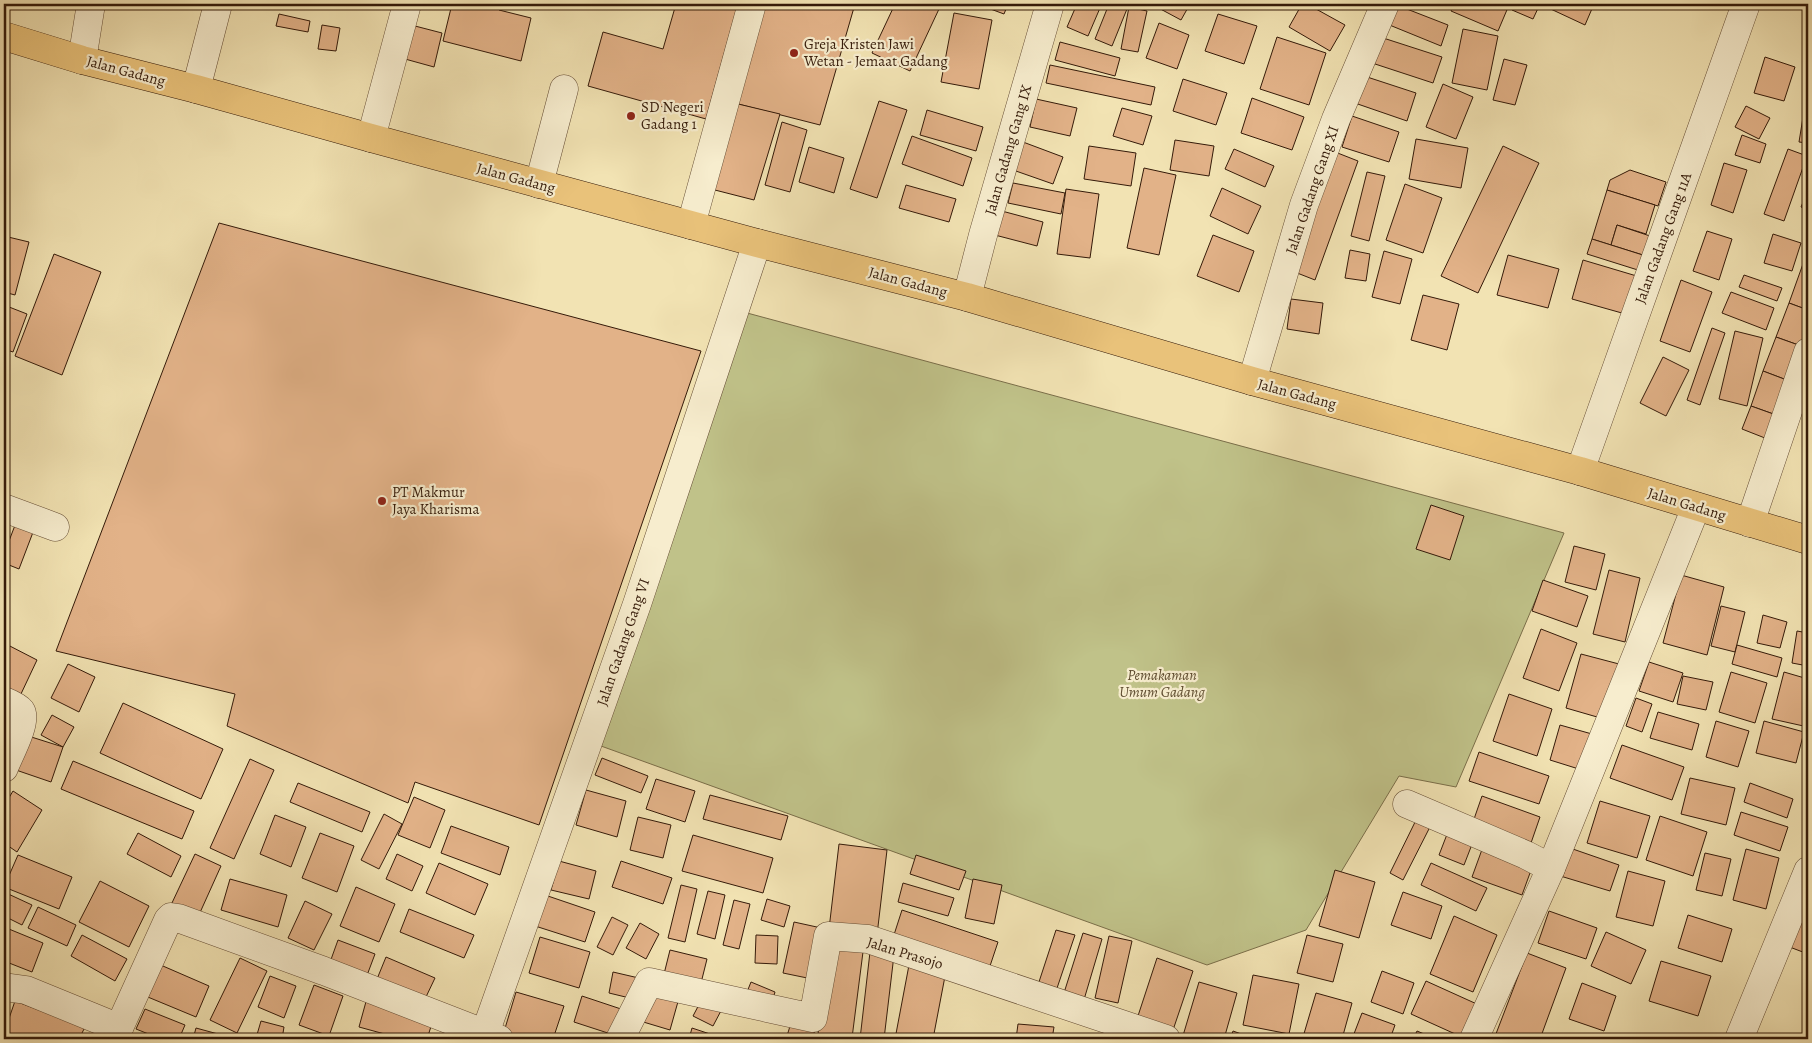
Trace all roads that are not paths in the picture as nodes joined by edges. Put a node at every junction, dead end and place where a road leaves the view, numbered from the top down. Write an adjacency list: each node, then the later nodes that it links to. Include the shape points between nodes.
1 (91, 4): 9 (street)
2 (218, 4): 10 (street)
3 (407, 4): 12 (street)
4 (752, 4): 14 (street)
5 (1050, 4): 16 (street, Jalan Gadang Gang IX)
6 (1385, 4): 18 (street, Jalan Gadang Gang XI, via 1304,205)
7 (1746, 4): 19 (street, Jalan Gadang Gang 11A)
8 (4, 36): 9 (highway, Jalan Gadang)
9 (82, 60): 10 (highway, Jalan Gadang)
10 (196, 89): 12 (highway, Jalan Gadang)
11 (564, 89): 13 (street)
12 (371, 138): 13 (highway, Jalan Gadang)
13 (540, 184): 14 (highway, Jalan Gadang)
14 (691, 225): 15 (highway, Jalan Gadang)
15 (757, 243): 16 (highway, Jalan Gadang); 32 (street, Jalan Gadang Gang VI)
16 (967, 297): 18 (highway, Jalan Gadang)
17 (1808, 352): 22 (street)
18 (1252, 381): 19 (highway, Jalan Gadang)
19 (1580, 471): 20 (highway, Jalan Gadang)
20 (1696, 507): 22 (highway, Jalan Gadang); 28 (street)
21 (4, 508): 23 (street)
22 (1750, 523): 24 (highway, Jalan Gadang)
23 (56, 527)
24 (1808, 540)
25 (4, 701): 26 (street, via 19,710 22,716)
26 (4, 768)
27 (1407, 804): 28 (street)
28 (1551, 868): 35 (street)
29 (1808, 871): 36 (street)
30 (4, 987): 31 (street, via 26,990)
31 (116, 1034): 32 (street, via 171,917 324,971)
32 (489, 1038)
33 (620, 1039): 34 (street, Jalan Prasojo, via 649,982 812,1018 828,936 868,939)
34 (1166, 1039)
35 (1474, 1039)
36 (1739, 1039)

